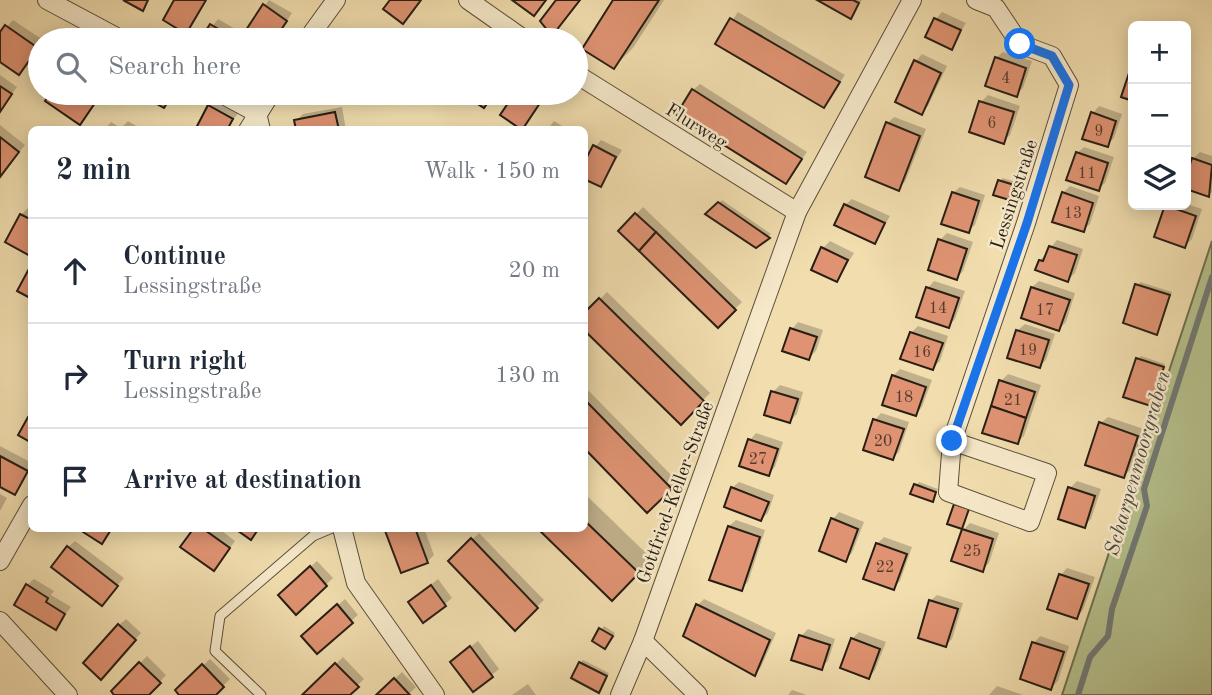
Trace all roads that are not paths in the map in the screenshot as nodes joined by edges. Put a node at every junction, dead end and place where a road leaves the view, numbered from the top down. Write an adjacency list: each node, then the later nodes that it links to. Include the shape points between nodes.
1 (47, 0): 6 (street)
2 (336, 0): 7 (street)
3 (468, 0): 8 (street)
4 (912, 0): 12 (street, Gottfried-Keller-Straße)
5 (976, 0): 13 (street, Lessingstraße, via 996,8 1020,44 1052,56 1069,85)
6 (100, 28)
7 (316, 28)
8 (508, 28)
9 (588, 81): 12 (street, Flurweg)
10 (237, 105): 11 (street)
11 (259, 121)
12 (797, 212): 19 (street, Gottfried-Keller-Straße)
13 (952, 441): 13 (street, Lessingstraße, via 948,492 1030,522 1047,473)
14 (28, 512): 17 (street)
15 (322, 532): 21 (lane, via 220,616 215,651)
16 (343, 532): 22 (street, via 356,583)
17 (0, 559)
18 (0, 621): 20 (street)
19 (643, 641): 23 (street, Gottfried-Keller-Straße); 24 (street)
20 (68, 695)
21 (261, 695)
22 (435, 695)
23 (620, 695)
24 (698, 695)

